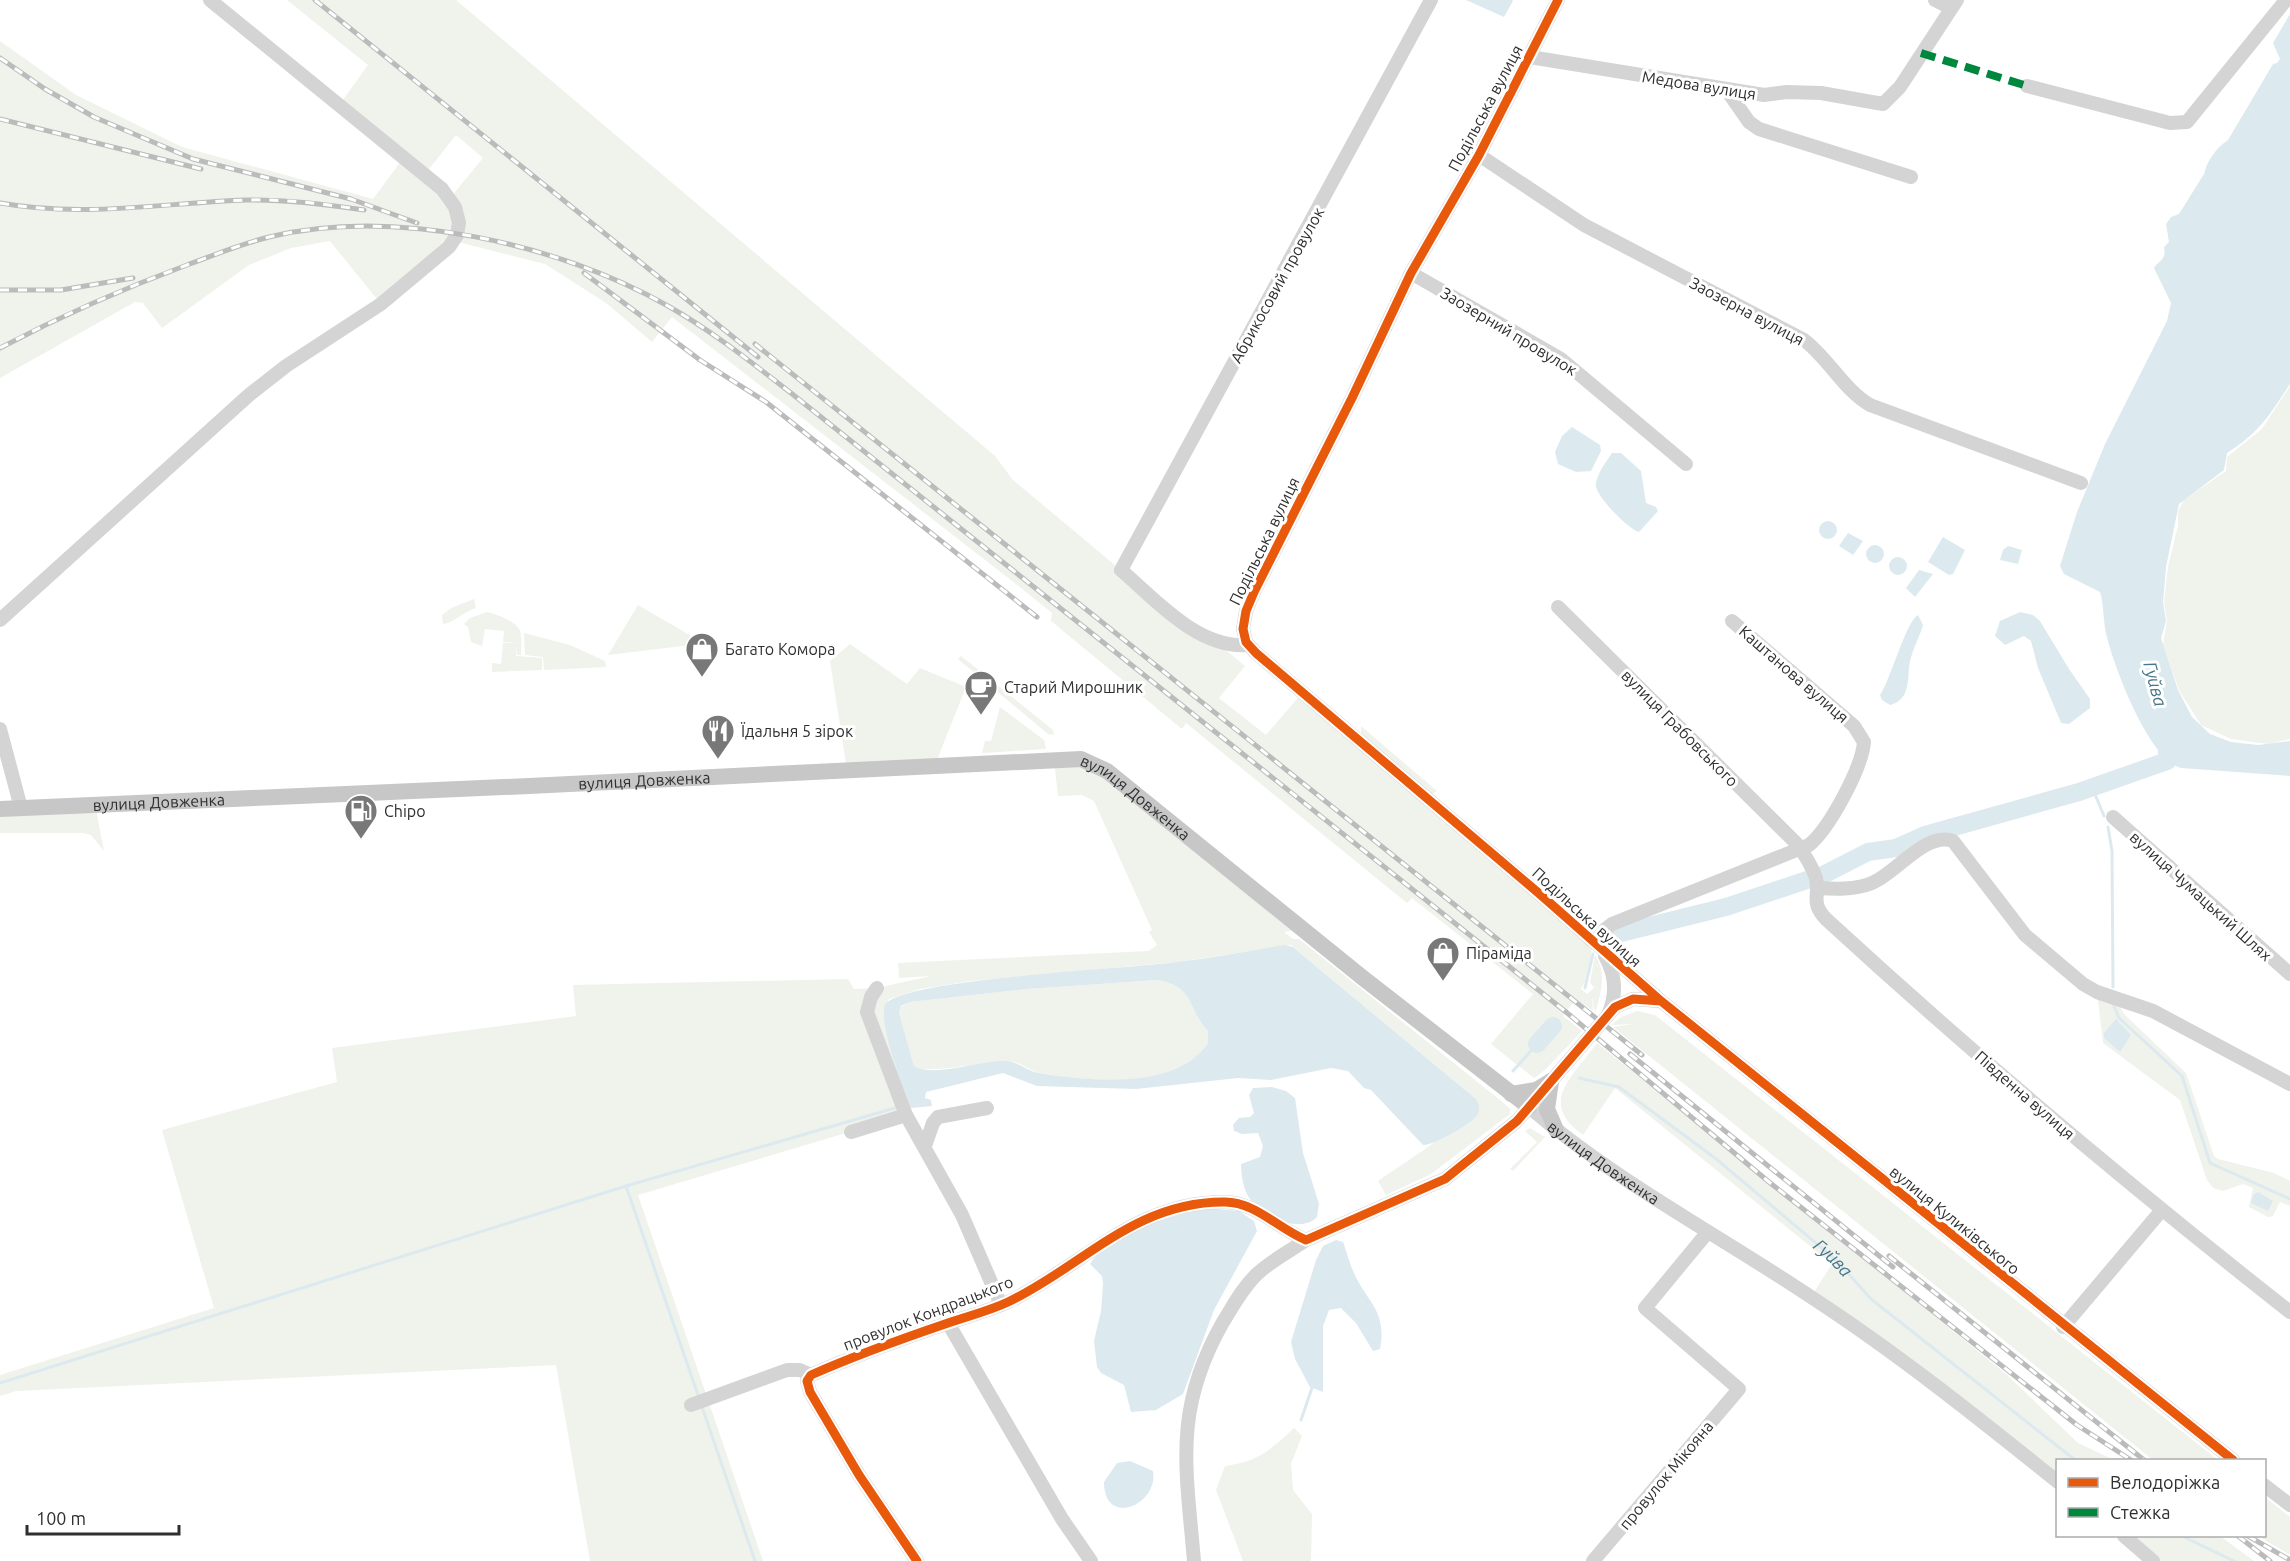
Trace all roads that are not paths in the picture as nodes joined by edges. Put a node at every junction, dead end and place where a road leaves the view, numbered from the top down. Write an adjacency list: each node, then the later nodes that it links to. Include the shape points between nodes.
1 (210, 0): 16 (street, via 442,189 456,211 458,232 446,250 381,304 258,387)
2 (1431, 0): 18 (street, Абрикосовий провулок, via 1121,570 1194,630 1223,644)
3 (1558, 0): 7 (street, Подільська вулиця)
4 (1935, 0): 6 (street)
5 (2286, 0): 8 (street, via 2187,123 2170,123)
6 (1954, 4): 9 (street, Медова вулиця, via 1900,87 1883,104 1821,93 1764,95)
7 (1530, 57): 9 (street, Медова вулиця); 10 (street, Подільська вулиця)
8 (2027, 86)
9 (1726, 89): 11 (street, via 1749,122 1759,129)
10 (1479, 155): 12 (street, Подільська вулиця); 14 (street, Заозерна вулиця, via 1584,225 1804,340 1857,397 1870,405)
11 (1911, 177)
12 (1411, 273): 13 (street, Заозерний провулок, via 1561,359); 18 (street, Подільська вулиця, via 1246,611 1243,629)
13 (1686, 464)
14 (2081, 483)
15 (1558, 607): 23 (street, вулиця Грабовського)
16 (0, 620)
17 (1732, 621): 23 (street, Каштанова вулиця, via 1842,714 1864,742 1861,760 1829,820 1815,840)
18 (1248, 645): 25 (street, Подільська вулиця)
19 (0, 729): 21 (street)
20 (0, 808): 21 (main road, вулиця Довженка)
21 (21, 808): 32 (main road, вулиця Довженка, via 1081,759 1107,771)
22 (2113, 817): 26 (street, вулиця Чумацький Шлях)
23 (1801, 849): 24 (street, Південна вулиця); 25 (street, via 1612,924)
24 (1817, 888): 31 (street, via 1847,889 1874,883 1921,848 1944,839 1953,841 2025,935 2083,984 2153,1011); 39 (street, Південна вулиця, via 1815,903 1826,919)
25 (1595, 943): 28 (street, Подільська вулиця); 29 (street, via 1614,977)
26 (2290, 974)
27 (877, 988): 35 (street, via 867,1012)
28 (1661, 1001): 29 (street, via 1633,999); 45 (street, вулиця Куликівського)
29 (1608, 1015): 30 (street)
30 (1551, 1081): 32 (main road, via 1536,1090); 33 (street); 36 (main road, via 1547,1109)
31 (2290, 1084)
32 (1511, 1094): 33 (main road, вулиця Довженка)
33 (1529, 1107): 36 (street, вулиця Довженка); 41 (street, via 1444,1179)
34 (987, 1108): 38 (street, via 938,1117)
35 (906, 1115): 37 (street); 38 (street)
36 (1556, 1130): 40 (street, вулиця Довженка)
37 (851, 1132)
38 (926, 1146): 42 (street, via 962,1215)
39 (2161, 1211): 43 (street, Південна вулиця); 45 (street)
40 (1707, 1233): 49 (street, вулиця Довженка, via 1811,1297 1948,1393); 56 (street, провулок Мікояна, via 1645,1308 1739,1389)
41 (1306, 1240): 42 (street, провулок Кондрацького, via 1244,1204 1224,1202 1183,1208 1124,1228); 55 (street, via 1252,1279 1217,1334 1199,1373 1188,1412 1184,1448)
42 (1001, 1305): 44 (street, провулок Кондрацького)
43 (2290, 1312)
44 (948, 1323): 46 (street, провулок Кондрацького); 54 (street, via 1062,1519)
45 (2063, 1327): 48 (street, вулиця Куликівського)
46 (811, 1375): 47 (street, via 787,1370); 53 (street, via 807,1383 810,1392)
47 (698, 1402)
48 (2230, 1459)
49 (2056, 1480)
50 (2266, 1486): 51 (street)
51 (2290, 1504)
52 (2125, 1537): 57 (street)
53 (917, 1561)
54 (1091, 1561)
55 (1194, 1561)
56 (1593, 1561)
57 (2153, 1561)

